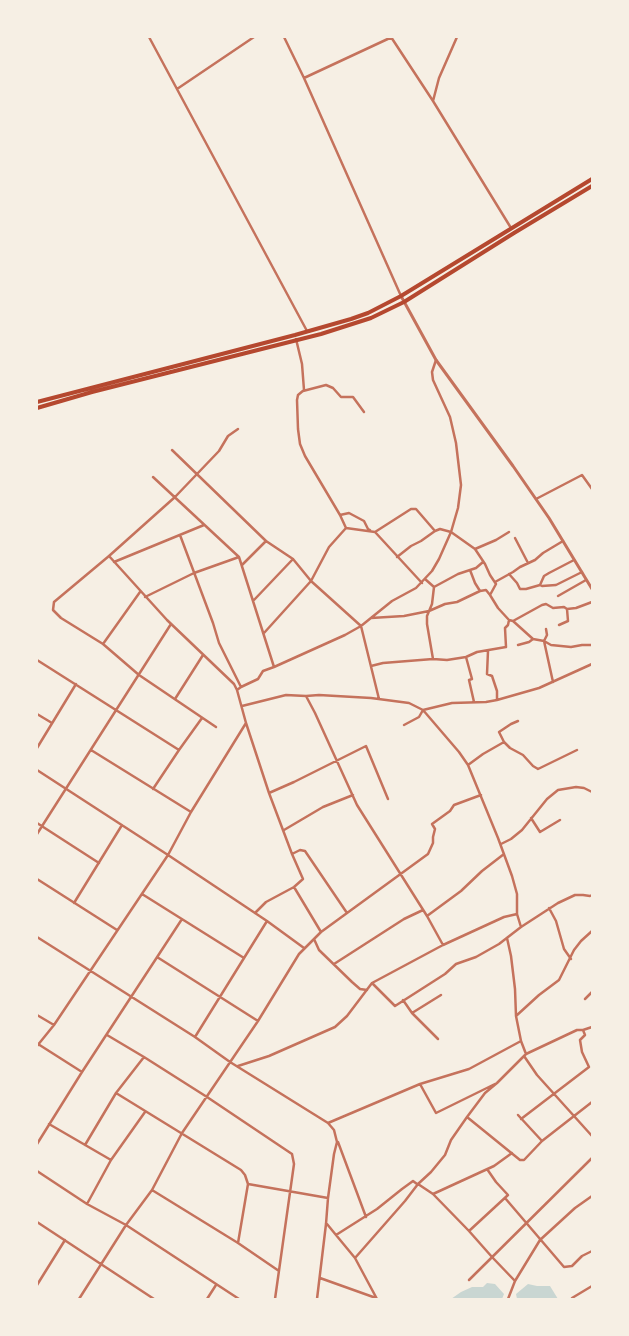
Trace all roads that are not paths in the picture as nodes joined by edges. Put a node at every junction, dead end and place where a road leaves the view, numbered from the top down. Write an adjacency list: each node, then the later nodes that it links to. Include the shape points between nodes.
1 (149, 37): 7 (street)
2 (254, 37): 7 (street)
3 (284, 37): 6 (street)
4 (392, 37): 6 (street); 8 (street)
5 (458, 37): 8 (street, via 439,78)
6 (304, 78): 12 (street)
7 (177, 89): 15 (street)
8 (433, 101): 11 (street)
9 (592, 180): 11 (highway)
10 (592, 186): 13 (highway)
11 (511, 228): 12 (highway)
12 (401, 296): 13 (street); 14 (highway, via 368,313)
13 (404, 302): 16 (highway, via 371,318); 19 (street)
14 (320, 328): 15 (highway); 16 (highway)
15 (307, 332): 17 (highway)
16 (321, 334): 18 (highway)
17 (295, 335): 18 (street); 21 (highway)
18 (297, 341): 20 (street, via 302,364 304,390); 22 (highway)
19 (436, 360): 30 (street); 36 (street, via 432,372 433,380 450,417 461,485)
20 (301, 392): 23 (street, via 326,385 341,397 353,397); 31 (street, via 297,400 297,423 303,453)
21 (37, 402)
22 (37, 408)
23 (364, 412)
24 (238, 429): 26 (street, via 228,436 219,451)
25 (172, 450): 26 (street)
26 (197, 474): 29 (street); 40 (street)
27 (153, 477): 29 (street)
28 (592, 489): 30 (street, via 582,475)
29 (175, 497): 32 (street); 43 (street)
30 (536, 499): 41 (street)
31 (340, 515): 33 (street); 35 (street, via 349,513 364,521 368,529)
32 (204, 525): 38 (street); 44 (street)
33 (346, 528): 35 (street); 58 (street, via 329,547)
34 (435, 531): 35 (street, via 416,509 411,509); 36 (street, via 440,529); 45 (street)
35 (374, 532): 45 (street)
36 (451, 532): 42 (street); 56 (street, via 439,559)
37 (509, 532): 42 (street)
38 (180, 535): 48 (street); 54 (street)
39 (515, 538): 50 (street)
40 (266, 541): 46 (street); 51 (street)
41 (563, 541): 47 (street); 50 (street)
42 (475, 550): 49 (street)
43 (109, 556): 48 (street); 83 (street, via 54,602 53,610 61,618)
44 (239, 556): 51 (street); 54 (street)
45 (396, 557): 60 (street)
46 (293, 559): 58 (street); 69 (street)
47 (574, 560): 53 (street); 61 (street, via 544,576)
48 (114, 562): 65 (street)
49 (483, 562): 52 (street); 59 (street)
50 (528, 563): 55 (street)
51 (242, 565): 69 (street)
52 (470, 570): 62 (street); 64 (street)
53 (582, 572): 57 (street); 61 (street, via 556,585)
54 (194, 573): 68 (street); 97 (street, via 219,643)
55 (509, 574): 59 (street); 61 (street, via 520,589)
56 (425, 578): 60 (street); 62 (street)
57 (586, 580): 63 (street); 67 (street)
58 (311, 581): 78 (street); 80 (street)
59 (495, 582): 66 (street, via 496,586)
60 (422, 583): 73 (street, via 392,601)
61 (540, 585)
62 (434, 587): 72 (street)
63 (592, 589)
64 (480, 591): 66 (street, via 486,590); 72 (street)
65 (140, 592): 68 (street); 83 (street)
66 (490, 595): 74 (street)
67 (558, 596)
68 (145, 597): 76 (street)
69 (254, 600): 80 (street)
70 (592, 602): 71 (street)
71 (567, 609): 75 (street, via 553,608 546,604); 77 (street, via 568,621)
72 (429, 611): 73 (street); 89 (street, via 427,624)
73 (371, 618): 78 (street)
74 (509, 620): 75 (street); 86 (street, via 505,628 506,647)
75 (513, 620): 81 (street)
76 (171, 624): 87 (street); 94 (street)
77 (559, 625)
78 (361, 626): 92 (street); 93 (street)
79 (546, 629): 82 (street)
80 (264, 633): 92 (street)
81 (533, 640): 82 (street); 84 (street)
82 (544, 641): 85 (street, via 551,645 571,647); 95 (street)
83 (103, 644): 94 (street)
84 (518, 645)
85 (592, 645)
86 (488, 651): 88 (street); 102 (street, via 487,674 492,676)
87 (203, 655): 98 (street, via 231,680); 100 (street)
88 (466, 657): 89 (street); 103 (street, via 472,679 468,680)
89 (433, 659): 93 (street)
90 (37, 660): 96 (street)
91 (592, 664): 95 (street)
92 (274, 666): 97 (street, via 263,671 258,679)
93 (371, 666): 101 (street)
94 (138, 675): 100 (street); 105 (street)
95 (554, 682): 102 (street)
96 (76, 684): 105 (street); 111 (street)
97 (241, 687): 98 (street)
98 (237, 690): 104 (street)
99 (306, 696): 101 (street); 104 (street, via 286,695); 119 (street)
100 (175, 699): 108 (street)
101 (379, 699): 106 (street, via 409,703)
102 (497, 700): 103 (street)
103 (474, 702): 106 (street, via 452,703)
104 (242, 706): 110 (street)
105 (116, 710): 116 (street); 117 (street)
106 (423, 710): 112 (street, via 419,717); 120 (street)
107 (37, 714): 111 (street)
108 (202, 718): 113 (street); 117 (street)
109 (518, 721): 114 (street, via 499,732)
110 (246, 723): 125 (street); 129 (street)
111 (52, 724): 115 (street)
112 (404, 725)
113 (216, 727)
114 (504, 742): 118 (street, via 538,769); 120 (street)
115 (37, 748)
116 (90, 750): 122 (street); 123 (street)
117 (179, 750): 123 (street)
118 (577, 750)
119 (336, 760): 125 (street); 126 (street); 128 (street, via 366,746)
120 (468, 765): 127 (street)
121 (37, 770): 122 (street)
122 (66, 788): 133 (street); 134 (street)
123 (153, 789): 129 (street)
124 (592, 792): 130 (street, via 576,787 558,790)
125 (269, 793): 135 (street)
126 (353, 795): 135 (street, via 331,803); 142 (street)
127 (481, 796): 137 (street); 142 (street, via 454,805 432,824 435,829 432,849)
128 (388, 799)
129 (192, 812): 138 (street)
130 (531, 818): 131 (street, via 540,832); 137 (street, via 522,830)
131 (560, 820)
132 (37, 823): 134 (street)
133 (122, 825): 138 (street); 141 (street)
134 (42, 827): 136 (street); 141 (street)
135 (283, 830): 139 (street)
136 (37, 834)
137 (501, 844): 140 (street)
138 (168, 854): 145 (street); 150 (street)
139 (292, 854): 144 (street, via 303,879); 151 (street, via 305,851)
140 (504, 854): 152 (street, via 517,894); 153 (street)
141 (99, 863): 147 (street)
142 (400, 875): 149 (street); 151 (street)
143 (37, 879): 147 (street)
144 (294, 887): 150 (street, via 266,902); 158 (street)
145 (142, 894): 154 (street); 157 (street)
146 (592, 895): 148 (street, via 575,895)
147 (74, 903): 157 (street)
148 (549, 908): 156 (street); 167 (street)
149 (423, 910): 153 (street); 168 (street)
150 (255, 913): 155 (street)
151 (347, 913): 158 (street)
152 (517, 914): 156 (street); 163 (street, via 504,917)
153 (427, 916): 163 (street)
154 (182, 919): 165 (street); 166 (street)
155 (267, 921): 164 (street); 166 (street)
156 (520, 926): 161 (street)
157 (117, 930): 169 (street)
158 (321, 932): 162 (street)
159 (592, 932): 167 (street, via 580,942)
160 (37, 937): 169 (street)
161 (507, 938): 177 (street, via 476,957 456,964 445,974); 180 (street, via 515,989)
162 (314, 939): 164 (street); 168 (street, via 319,950)
163 (442, 945): 170 (street)
164 (304, 948): 181 (street)
165 (157, 957): 174 (street); 175 (street)
166 (244, 958): 175 (street)
167 (570, 959): 180 (street, via 559,980)
168 (334, 964): 171 (street, via 360,989)
169 (91, 970): 174 (street); 182 (street)
170 (372, 983): 171 (street); 177 (street, via 394,1006)
171 (367, 990): 193 (street, via 335,1027 269,1056)
172 (592, 992): 176 (street)
173 (441, 995): 178 (street)
174 (131, 996): 185 (street); 186 (street)
175 (220, 998): 181 (street); 186 (street)
176 (585, 999)
177 (403, 1000): 178 (street)
178 (412, 1013): 187 (street)
179 (37, 1014): 182 (street)
180 (516, 1016): 188 (street)
181 (258, 1021): 192 (street)
182 (54, 1025): 189 (street)
183 (592, 1027): 184 (street)
184 (583, 1030): 190 (street, via 577,1030); 198 (street, via 585,1035 580,1040 589,1067)
185 (106, 1035): 191 (street); 194 (street)
186 (195, 1037): 192 (street)
187 (438, 1039)
188 (521, 1040): 190 (street); 196 (street, via 469,1069)
189 (38, 1045): 194 (street)
190 (525, 1055): 195 (street); 198 (street, via 537,1075)
191 (144, 1057): 197 (street); 199 (street)
192 (230, 1062): 193 (street); 199 (street)
193 (238, 1066): 206 (street)
194 (82, 1072): 207 (street)
195 (497, 1082): 196 (street, via 436,1113); 204 (street)
196 (420, 1084): 206 (street)
197 (116, 1093): 201 (street); 213 (street)
198 (554, 1094): 203 (street); 205 (street)
199 (207, 1096): 208 (street); 222 (street, via 292,1154 294,1164)
200 (592, 1102): 203 (street)
201 (145, 1112): 208 (street); 216 (street)
202 (518, 1115): 205 (street)
203 (573, 1116): 209 (street); 211 (street)
204 (467, 1117): 214 (street); 220 (street, via 451,1140 445,1155)
205 (521, 1119): 211 (street)
206 (328, 1123): 210 (street, via 334,1130)
207 (49, 1124): 212 (street); 213 (street)
208 (182, 1133): 219 (street, via 241,1170); 221 (street)
209 (592, 1136)
210 (337, 1142): 225 (street); 228 (street)
211 (542, 1142): 214 (street, via 524,1160 520,1160)
212 (37, 1144)
213 (85, 1145): 216 (street)
214 (512, 1153): 217 (street)
215 (592, 1158): 230 (street)
216 (111, 1160): 227 (street)
217 (487, 1169): 223 (street); 226 (street, via 508,1195)
218 (37, 1171): 227 (street)
219 (248, 1184): 222 (street); 237 (street)
220 (417, 1184): 223 (street); 228 (street, via 413,1182); 240 (street)
221 (152, 1190): 232 (street); 237 (street)
222 (290, 1192): 225 (street); 242 (street)
223 (433, 1194): 233 (street)
224 (592, 1196): 236 (street)
225 (328, 1198): 231 (street)
226 (505, 1198): 230 (street); 233 (street)
227 (87, 1204): 232 (street)
228 (366, 1217): 234 (street)
229 (37, 1222): 235 (street)
230 (526, 1223): 236 (street); 239 (street)
231 (326, 1224): 234 (street); 243 (street)
232 (126, 1225): 241 (street); 247 (street)
233 (470, 1231): 239 (street)
234 (336, 1235): 240 (street)
235 (64, 1240): 241 (street); 246 (street)
236 (540, 1240): 238 (street, via 564,1267 572,1266); 245 (street)
237 (238, 1243): 242 (street)
238 (592, 1251)
239 (492, 1257): 244 (street); 245 (street)
240 (355, 1258): 249 (street)
241 (102, 1264): 251 (street); 252 (street)
242 (279, 1271): 255 (street)
243 (320, 1278): 249 (street); 256 (street)
244 (469, 1280)
245 (515, 1281): 257 (street)
246 (37, 1285)
247 (216, 1286): 253 (street); 254 (street)
248 (592, 1286): 250 (street)
249 (376, 1298)
250 (572, 1298)
251 (79, 1299)
252 (154, 1299)
253 (207, 1299)
254 (239, 1299)
255 (274, 1299)
256 (317, 1299)
257 (508, 1299)

